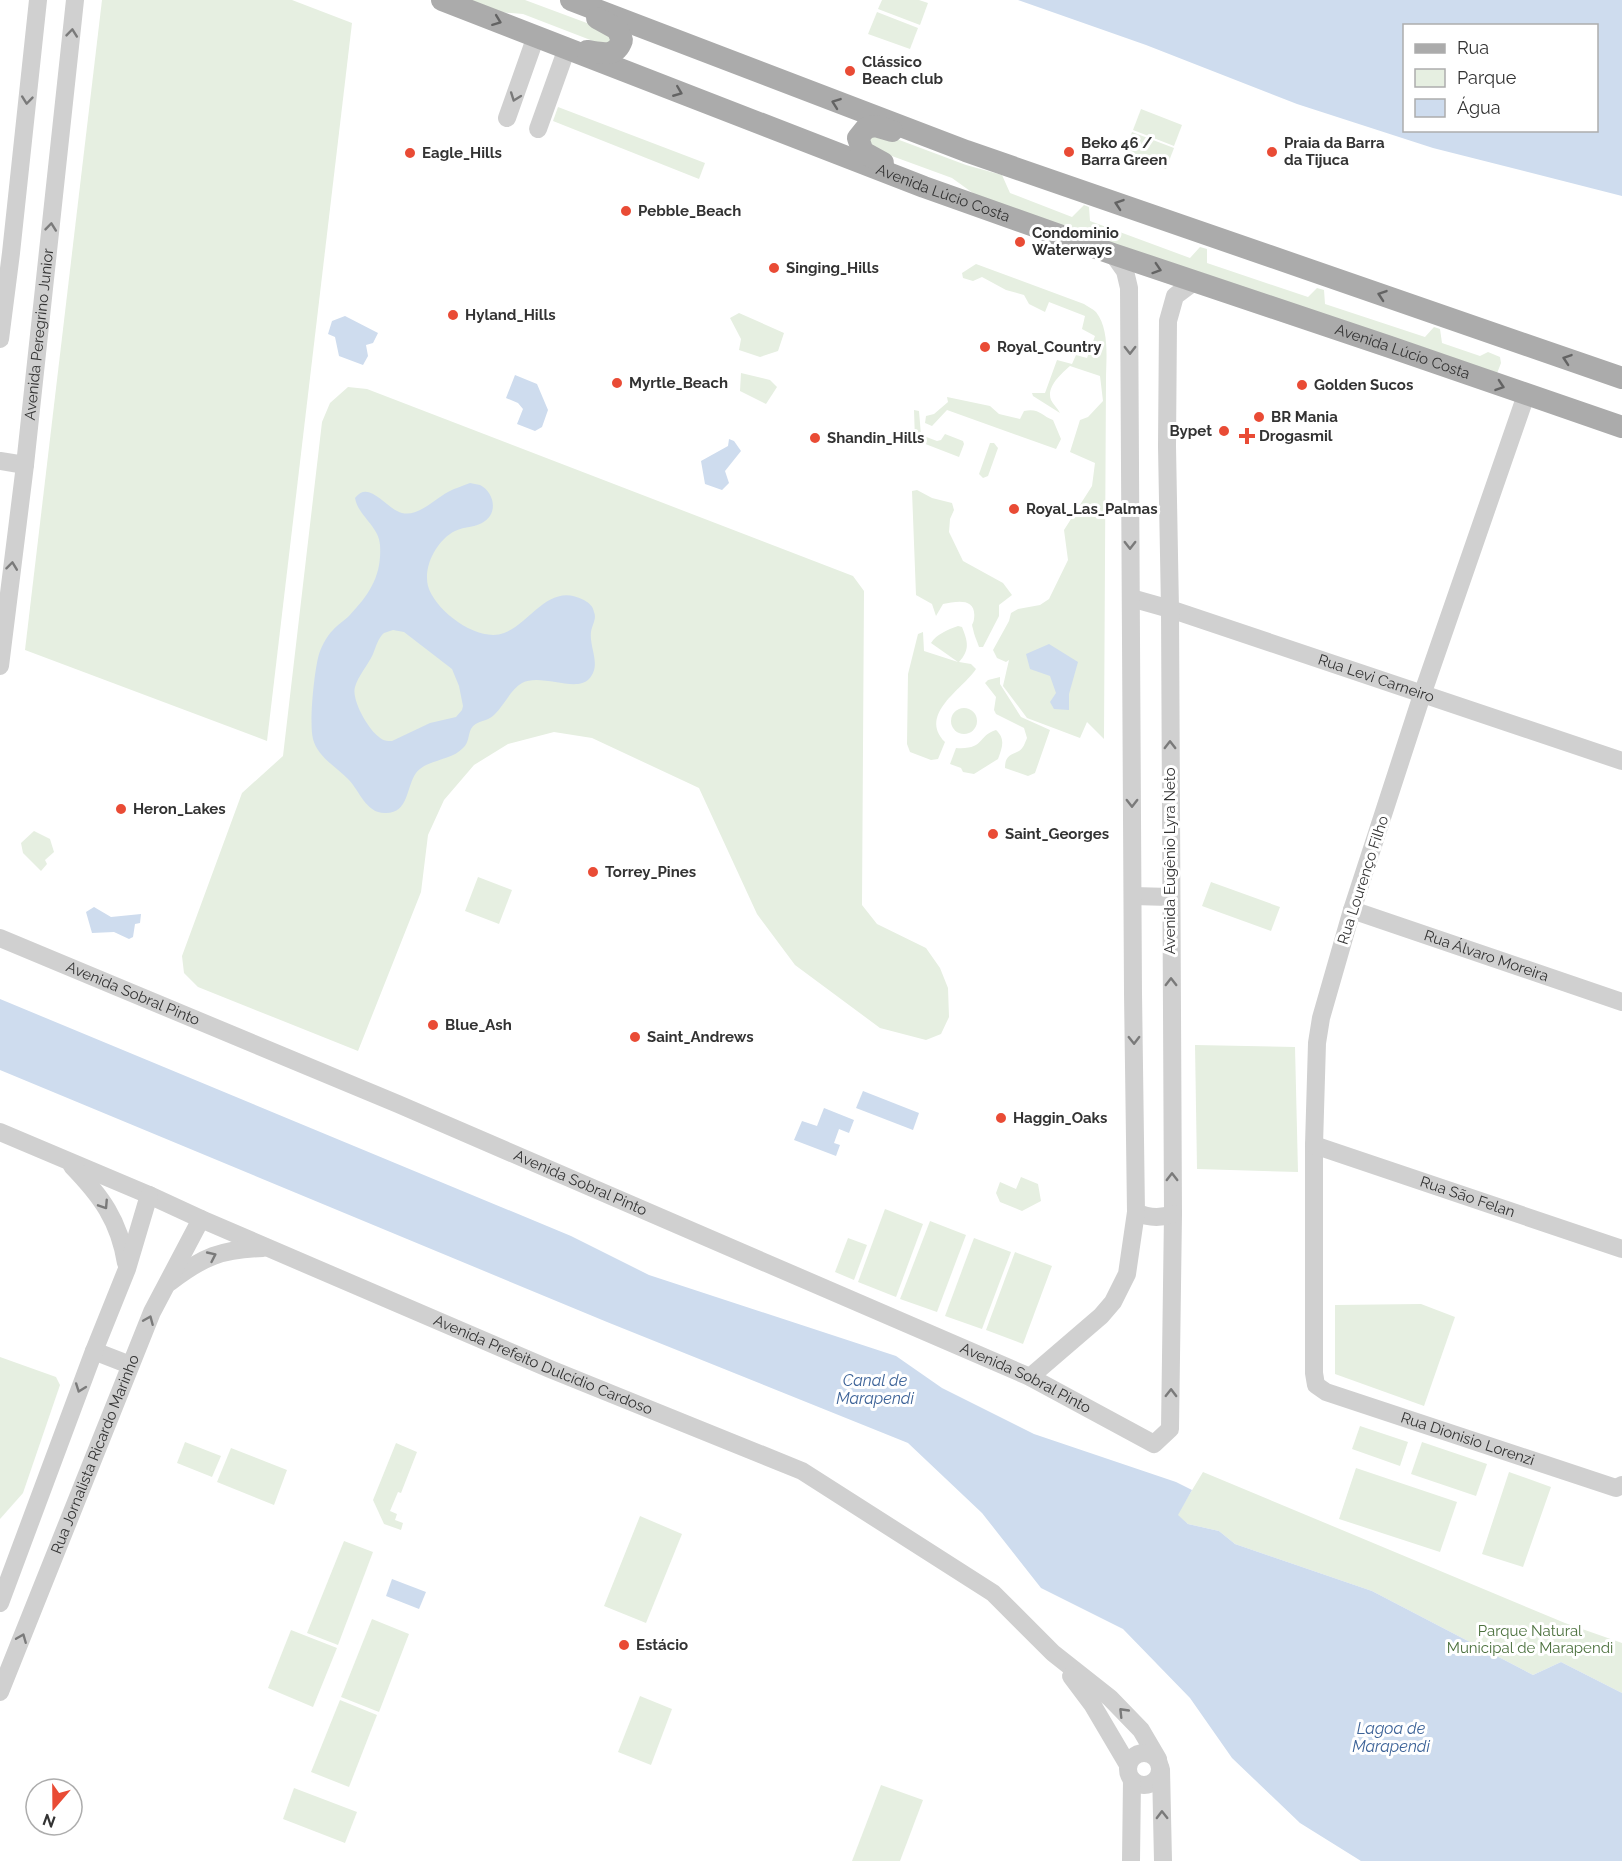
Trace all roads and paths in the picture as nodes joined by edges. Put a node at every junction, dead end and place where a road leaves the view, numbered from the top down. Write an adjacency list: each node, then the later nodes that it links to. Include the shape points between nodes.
1 (38, 0): 14 (street, one-way to 14)
2 (75, 0): 19 (street, Avenida Peregrino Junior, one-way to 2)
3 (442, 0): 6 (main road, Avenida Lúcio Costa, one-way to 6)
4 (564, 0): 7 (main road, via 617,29 622,40 618,49 608,53)
5 (571, 0): 10 (main road, one-way to 5)
6 (536, 36): 7 (main road, Avenida Lúcio Costa); 8 (street, one-way to 8)
7 (567, 48): 9 (street); 11 (main road, Avenida Lúcio Costa, one-way to 11)
8 (507, 118)
9 (538, 129)
10 (966, 151): 11 (main road, via 875,126 860,132 863,152); 15 (main road, one-way to 10)
11 (924, 187): 12 (main road, Avenida Lúcio Costa)
12 (1113, 254): 13 (main road, Avenida Lúcio Costa, one-way to 13); 20 (street, one-way to 20, via 1125,271 1130,288)
13 (1195, 281): 16 (main road, Avenida Lúcio Costa, one-way to 16); 21 (street, Avenida Eugênio Lyra Neto, via 1175,296 1168,321)
14 (0, 339)
15 (1622, 378)
16 (1526, 395): 17 (main road, Avenida Lúcio Costa); 23 (street, Rua Lourenço Filho)
17 (1622, 427)
18 (0, 461): 19 (street)
19 (25, 465): 22 (street, Avenida Peregrino Junior, one-way to 19)
20 (1131, 598): 21 (street, Rua Levi Carneiro); 25 (street, one-way to 25)
21 (1170, 609): 23 (street, Rua Levi Carneiro); 26 (street, Avenida Eugênio Lyra Neto, one-way to 21)
22 (0, 666)
23 (1422, 695): 24 (street, Rua Levi Carneiro); 27 (street, Rua Lourenço Filho)
24 (1622, 761)
25 (1132, 896): 26 (street); 34 (street, one-way to 34)
26 (1170, 897): 35 (street, Avenida Eugênio Lyra Neto, one-way to 26)
27 (1352, 910): 29 (street, Rua Álvaro Moreira); 31 (street, Rua Lourenço Filho, via 1318,1035)
28 (0, 938): 43 (street, Avenida Sobral Pinto, via 398,1104)
29 (1622, 1002)
30 (0, 1132): 32 (street, Avenida Prefeito Dulcídio Cardoso)
31 (1314, 1145): 38 (street, Rua São Felan); 44 (street, Rua Lourenço Filho)
32 (67, 1160): 33 (street, Avenida Prefeito Dulcídio Cardoso); 39 (street, one-way to 39, via 92,1186 116,1224)
33 (149, 1195): 36 (street, Avenida Prefeito Dulcídio Cardoso); 39 (street)
34 (1136, 1212): 35 (street, via 1154,1218); 43 (street, via 1127,1274 1113,1302)
35 (1173, 1214): 45 (street, Avenida Eugênio Lyra Neto, one-way to 35, via 1170,1429)
36 (201, 1219): 37 (street, Avenida Prefeito Dulcídio Cardoso); 40 (street, Rua Jornalista Ricardo Marinho)
37 (268, 1248): 40 (street, one-way to 37, via 189,1268 225,1251); 50 (street, Avenida Prefeito Dulcídio Cardoso, via 802,1471 993,1593)
38 (1622, 1249)
39 (127, 1269): 41 (street)
40 (164, 1287): 42 (street, Rua Jornalista Ricardo Marinho, one-way to 40)
41 (94, 1351): 42 (street); 47 (street, one-way to 47)
42 (130, 1365): 48 (street, Rua Jornalista Ricardo Marinho)
43 (1030, 1377): 45 (street, Avenida Sobral Pinto)
44 (1316, 1384): 46 (street, Rua Dionisio Lorenzi, via 1326,1392 1415,1422 1616,1488)
45 (1154, 1444)
46 (1622, 1485)
47 (27, 1534): 48 (street); 49 (street)
48 (58, 1547): 51 (street, Rua Jornalista Ricardo Marinho, one-way to 48)
49 (0, 1603)
50 (1053, 1653): 52 (street, one-way to 50, via 1141,1730 1110,1698); 53 (street, via 1092,1704)
51 (0, 1692)
52 (1159, 1764): 53 (street, via 1154,1755 1143,1752 1134,1756); 53 (street, via 1159,1775 1152,1783 1142,1785); 55 (street, one-way to 52)
53 (1130, 1772): 54 (street)
54 (1131, 1861)
55 (1163, 1861)

